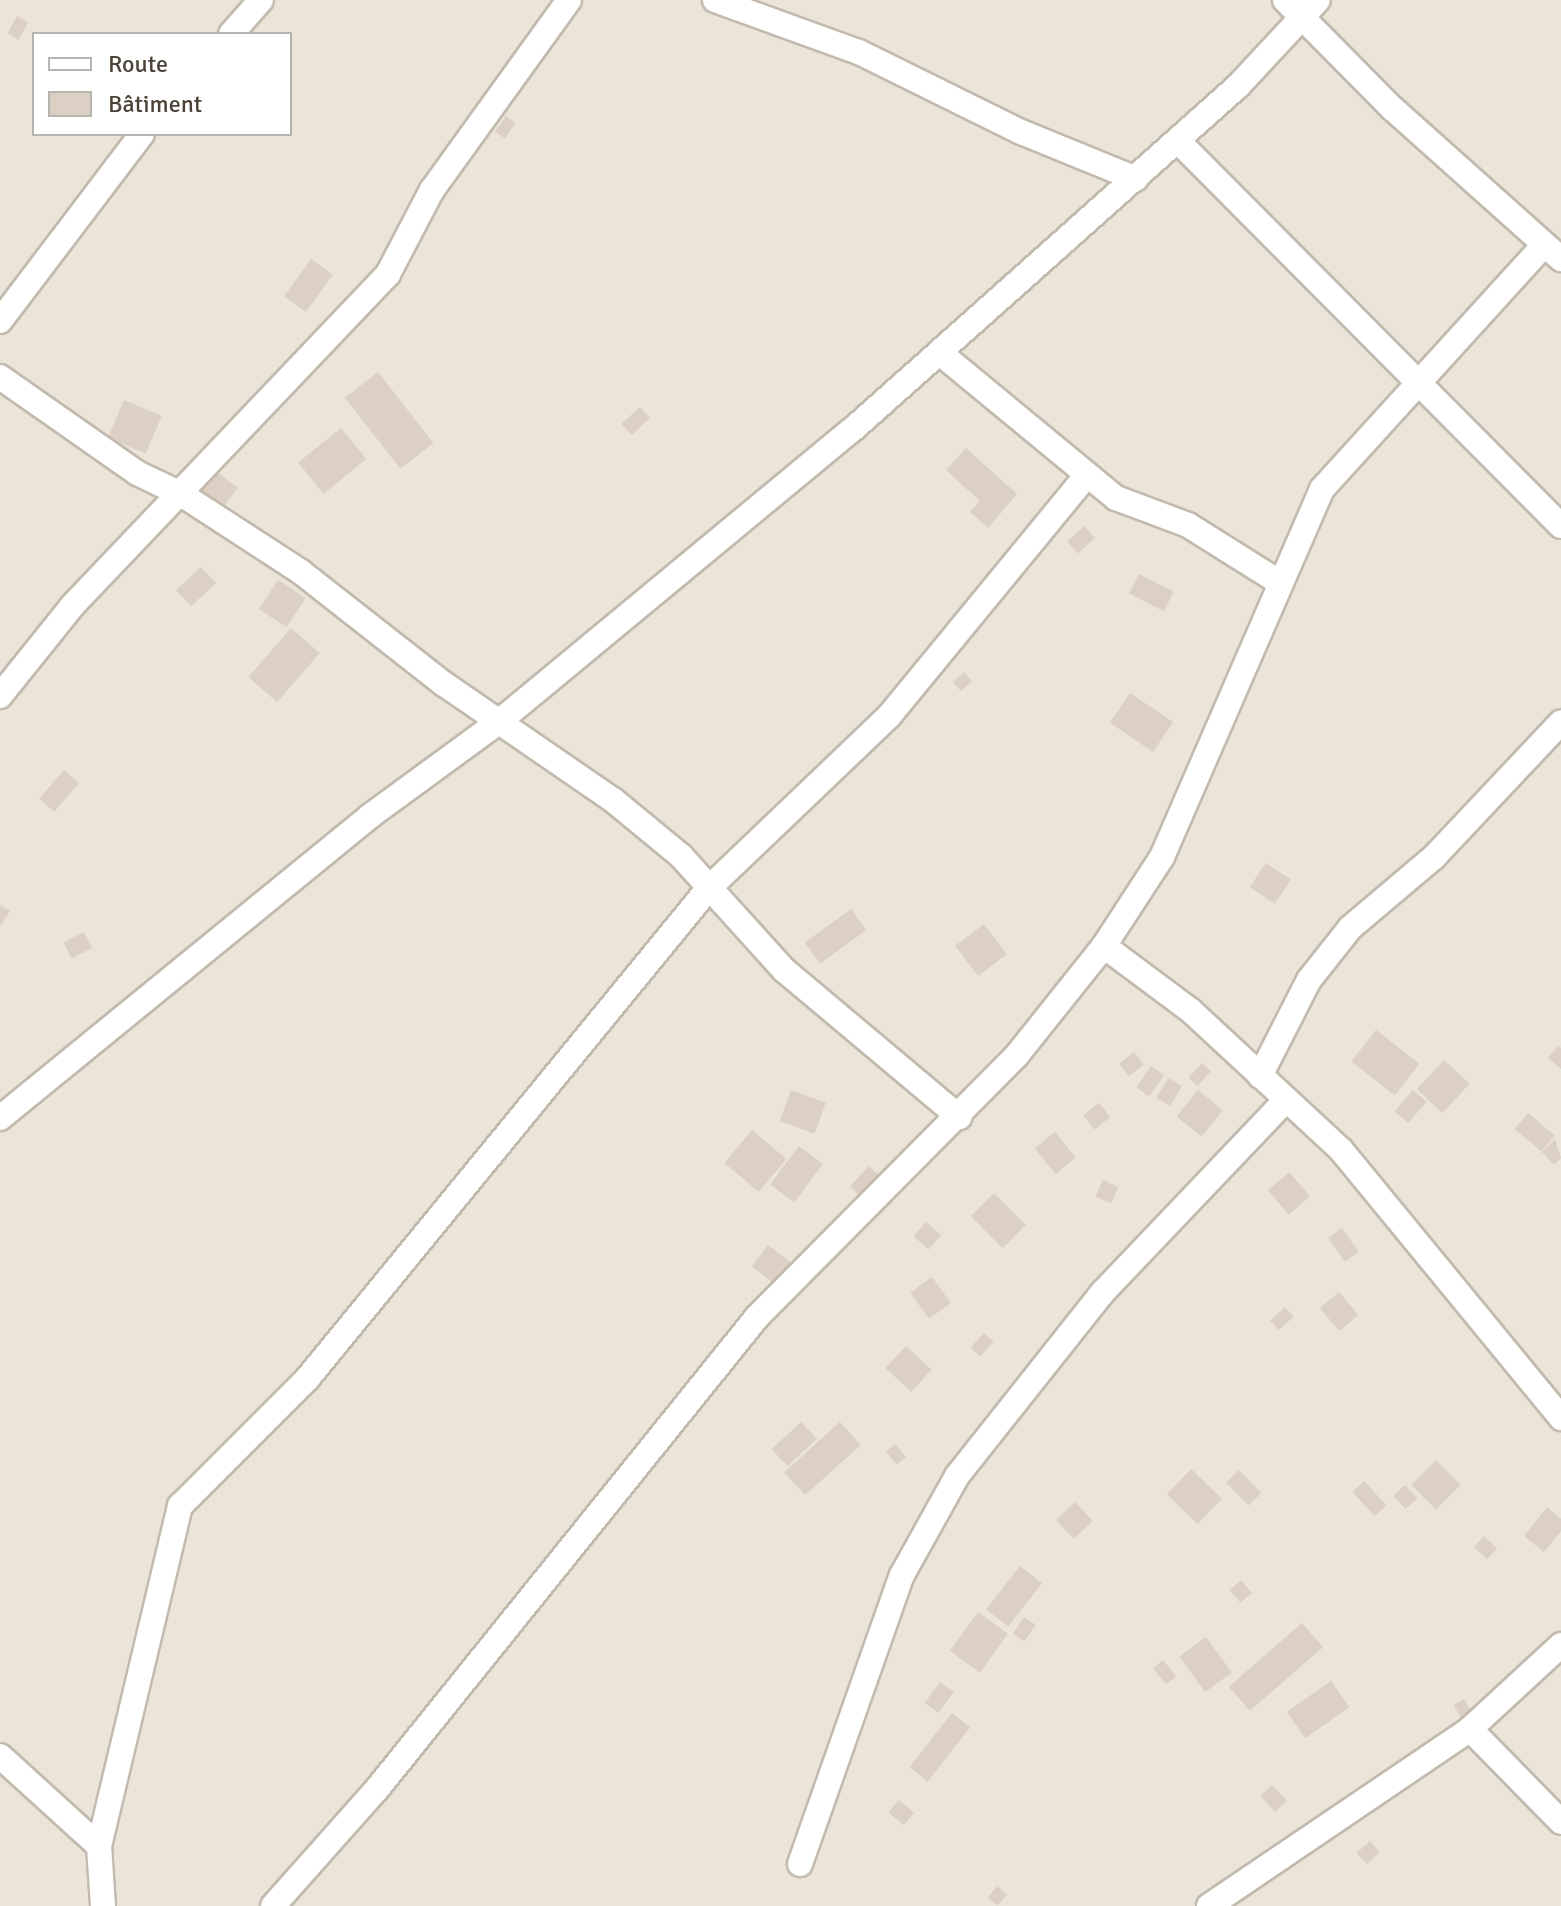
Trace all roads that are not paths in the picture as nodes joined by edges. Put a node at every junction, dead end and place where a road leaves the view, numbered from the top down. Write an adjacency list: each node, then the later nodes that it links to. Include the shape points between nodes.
1 (261, 0): 7 (street)
2 (569, 0): 17 (street, via 432,190 388,274)
3 (715, 0): 10 (street, via 859,52 1021,132)
4 (1285, 0): 6 (street)
5 (1318, 0): 6 (street)
6 (1302, 19): 9 (street); 11 (street)
7 (233, 32)
8 (140, 136): 12 (street)
9 (1178, 141): 10 (street); 15 (street)
10 (1136, 179): 13 (street)
11 (1552, 252): 15 (street)
12 (0, 321)
13 (940, 353): 16 (street); 21 (street)
14 (0, 377): 17 (street, via 137,473)
15 (1416, 383): 18 (street); 19 (street, via 1322,489)
16 (1087, 475): 19 (street, via 1116,498 1188,525); 23 (street, via 889,716)
17 (181, 494): 20 (street, via 72,606); 21 (street, via 301,572 444,684)
18 (1561, 526)
19 (1279, 582): 24 (street, via 1162,857)
20 (0, 696)
21 (501, 720): 23 (street, via 624,809 681,856); 28 (street, via 370,816)
22 (1561, 722): 25 (street, via 1434,857 1350,928 1309,980)
23 (708, 889): 27 (street, via 784,970); 34 (street, via 307,1379 180,1506)
24 (1104, 946): 25 (street, via 1190,1010); 27 (street, via 1017,1055)
25 (1260, 1076): 26 (street)
26 (1286, 1100): 29 (street, via 1341,1150); 35 (street, via 1103,1292 957,1476 902,1575)
27 (959, 1117): 37 (street, via 757,1317 377,1789)
28 (0, 1118)
29 (1561, 1418)
30 (1561, 1645): 31 (street)
31 (1470, 1729): 33 (street); 38 (street)
32 (0, 1756): 34 (street)
33 (1561, 1822)
34 (99, 1846): 36 (street)
35 (800, 1864)
36 (103, 1906)
37 (273, 1906)
38 (1209, 1906)

